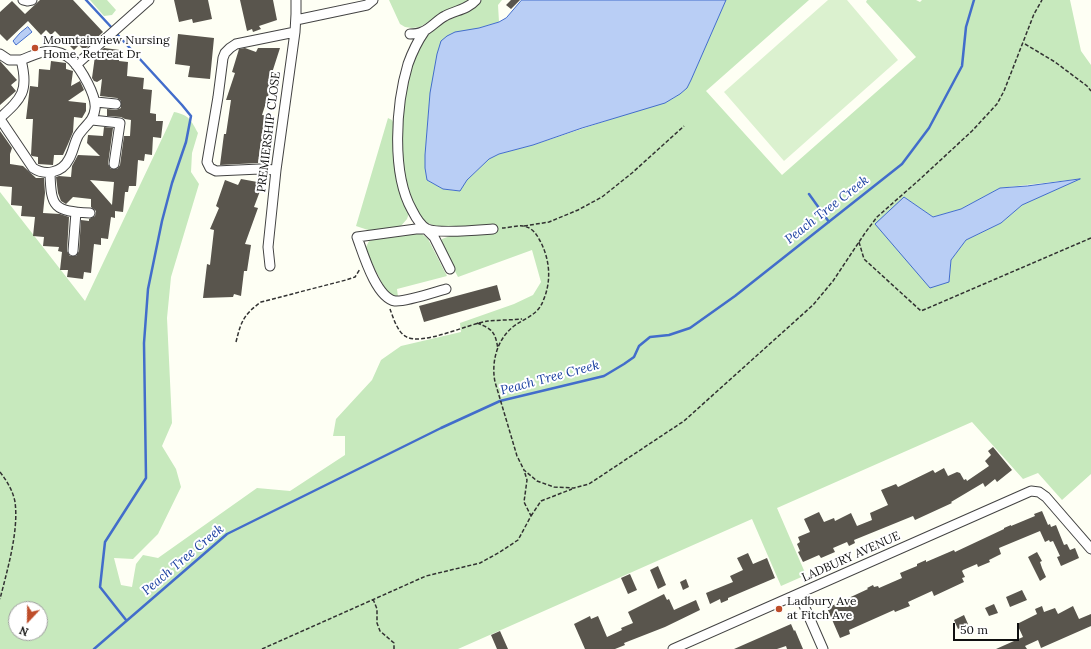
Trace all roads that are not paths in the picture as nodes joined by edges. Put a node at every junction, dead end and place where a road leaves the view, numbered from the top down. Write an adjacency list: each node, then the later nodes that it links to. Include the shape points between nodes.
1 (23, 0): 2 (street)
2 (32, 0)
3 (149, 0): 15 (street)
4 (296, 0): 7 (street, PREMIERSHIP CLOSE)
5 (373, 0): 7 (street, via 367,4)
6 (476, 0): 9 (street, via 470,6 435,22)
7 (296, 20): 8 (street, PREMIERSHIP CLOSE)
8 (294, 32): 21 (street, PREMIERSHIP CLOSE); 21 (street, via 236,44 225,53 207,162 210,168 216,171)
9 (424, 32): 10 (street); 14 (street)
10 (410, 34)
11 (406, 53): 14 (street)
12 (0, 55): 13 (street, via 13,61)
13 (21, 60): 15 (street, via 50,51 63,55); 18 (street, via 25,77 22,93 15,105)
14 (408, 64): 25 (street, via 399,115 398,159 408,204)
15 (76, 65): 16 (street, via 92,90)
16 (96, 102): 17 (street); 19 (street)
17 (116, 104)
18 (0, 118): 22 (street, via 33,168 40,172)
19 (92, 120): 20 (street, via 120,123); 22 (street, via 78,136 66,164)
20 (114, 164)
21 (276, 170): 28 (street, PREMIERSHIP CLOSE, via 268,247)
22 (50, 172): 23 (street, via 50,193 53,202 63,210)
23 (76, 212): 24 (street); 27 (street)
24 (90, 213)
25 (426, 229): 26 (street); 29 (street, via 434,237); 30 (street, via 357,237 379,288 386,296 395,301)
26 (494, 229)
27 (73, 251)
28 (270, 266)
29 (450, 269)
30 (446, 289)
31 (1091, 549): 32 (street, LADBURY AVENUE, via 1056,507 1039,492 1031,491)
32 (799, 594): 33 (street, LADBURY AVENUE); 34 (street)
33 (673, 649)
34 (823, 649)

